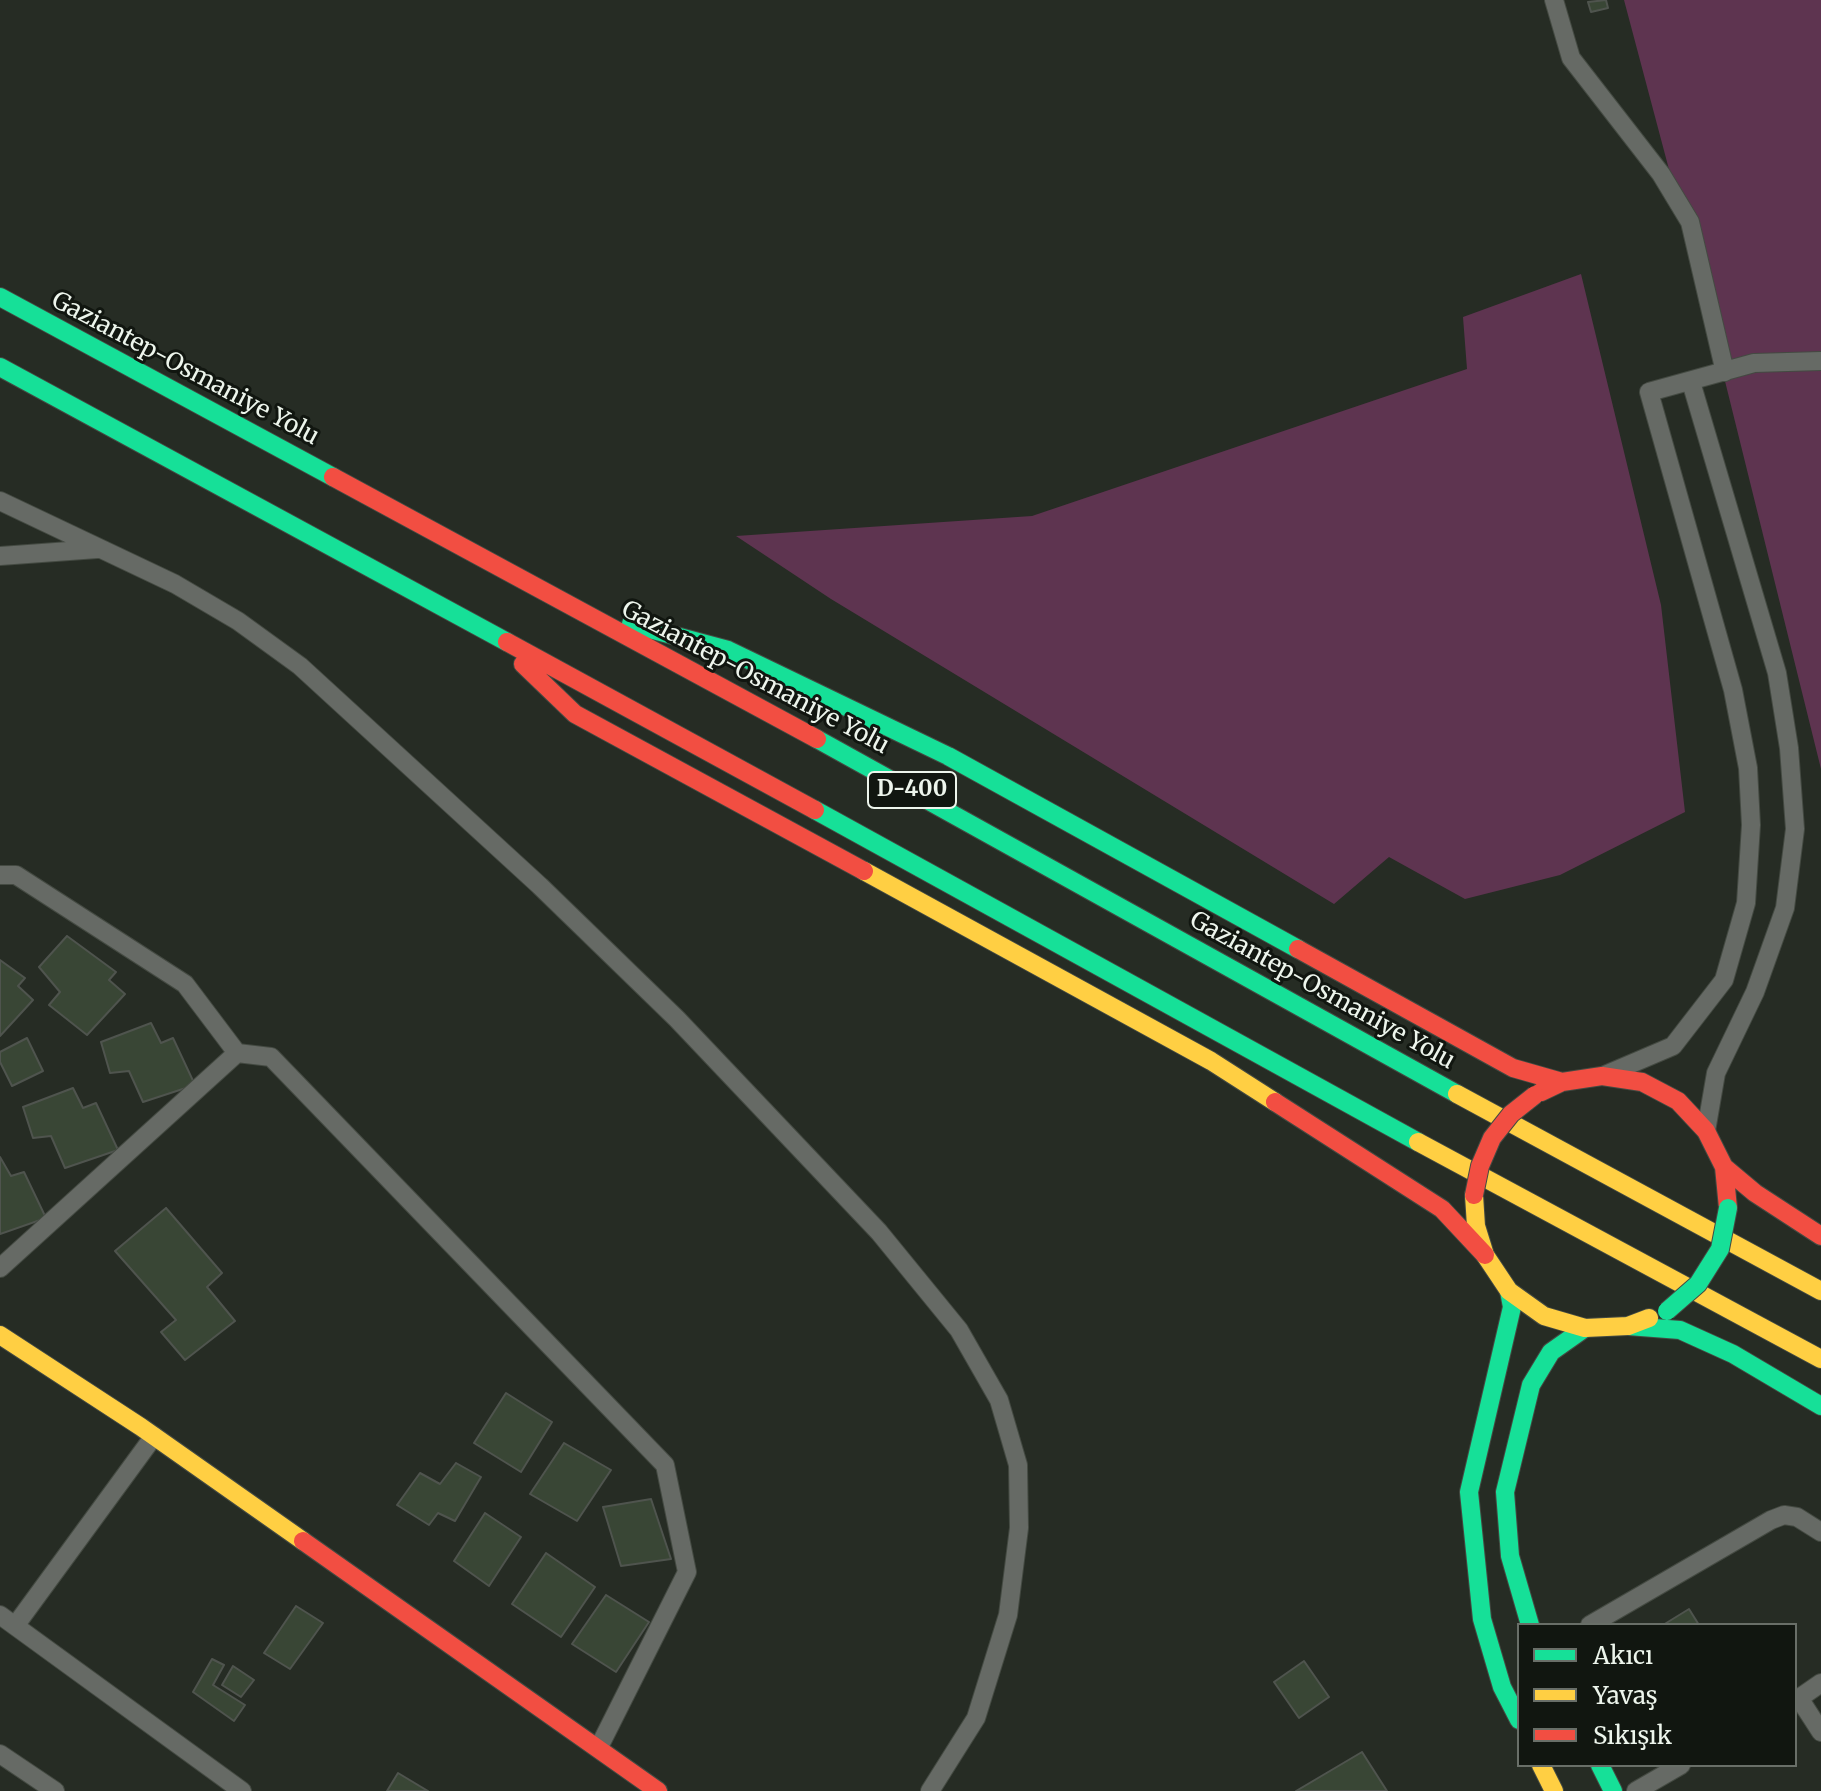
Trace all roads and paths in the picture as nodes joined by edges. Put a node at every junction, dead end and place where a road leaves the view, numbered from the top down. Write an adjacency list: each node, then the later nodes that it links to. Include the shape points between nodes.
1 (1554, 0): 5 (street, via 1571,58 1661,174 1690,222)
2 (0, 297): 10 (main road, Gaziantep-Osmaniye Yolu / D-400)
3 (1821, 361): 5 (street, via 1754,363)
4 (0, 367): 11 (main road, D-400)
5 (1725, 372): 6 (street)
6 (1691, 382): 14 (street, via 1649,392 1733,690 1748,768 1746,903 1724,980 1673,1046); 16 (street, via 1777,673 1795,829 1785,908 1755,992 1716,1073)
7 (0, 501): 8 (street)
8 (100, 549): 9 (street); 45 (street, via 213,606 300,666 677,1019 879,1232 959,1330 999,1400 1018,1465 1019,1528 1008,1615 976,1718)
9 (0, 556)
10 (577, 609): 15 (main road, via 728,650 756,663 948,756 1513,1068); 22 (main road, Gaziantep-Osmaniye Yolu / D-400)
11 (492, 634): 19 (main road, via 575,714 1211,1061 1442,1209); 26 (main road, D-400)
12 (0, 875): 13 (street, via 16,875 185,984)
13 (237, 1053): 20 (street); 37 (street, via 271,1057 665,1465 687,1572)
14 (1602, 1076): 15 (main road); 16 (main road, via 1642,1082 1678,1101)
15 (1562, 1082): 19 (main road, bridge, via 1511,1114 1492,1138 1474,1195)
16 (1706, 1131): 17 (main road)
17 (1724, 1167): 18 (main road); 23 (main road, bridge, via 1728,1208 1720,1249 1698,1284 1667,1311)
18 (1821, 1236)
19 (1485, 1255): 21 (main road)
20 (0, 1268)
21 (1509, 1291): 24 (main road, via 1544,1316); 35 (main road, via 1512,1307 1469,1492 1482,1619 1502,1687)
22 (1821, 1291)
23 (1628, 1326): 24 (main road); 27 (main road, via 1680,1330 1733,1354)
24 (1585, 1328): 31 (main road, via 1551,1352 1531,1385 1505,1492 1510,1556)
25 (0, 1335): 28 (main road)
26 (1821, 1359)
27 (1821, 1406)
28 (154, 1436): 30 (street); 37 (main road)
29 (1821, 1532): 32 (street, via 1797,1517 1771,1520)
30 (8, 1620): 43 (street)
31 (1529, 1623)
32 (1593, 1623)
33 (1821, 1683): 34 (street)
34 (1797, 1699): 36 (street)
35 (1517, 1716)
36 (1821, 1732)
37 (599, 1747): 44 (main road)
38 (0, 1754): 42 (street)
39 (1542, 1767): 46 (main road)
40 (1601, 1767): 47 (main road)
41 (1678, 1767): 48 (street)
42 (55, 1791)
43 (242, 1791)
44 (658, 1791)
45 (930, 1791)
46 (1554, 1791)
47 (1613, 1791)
48 (1636, 1791)

